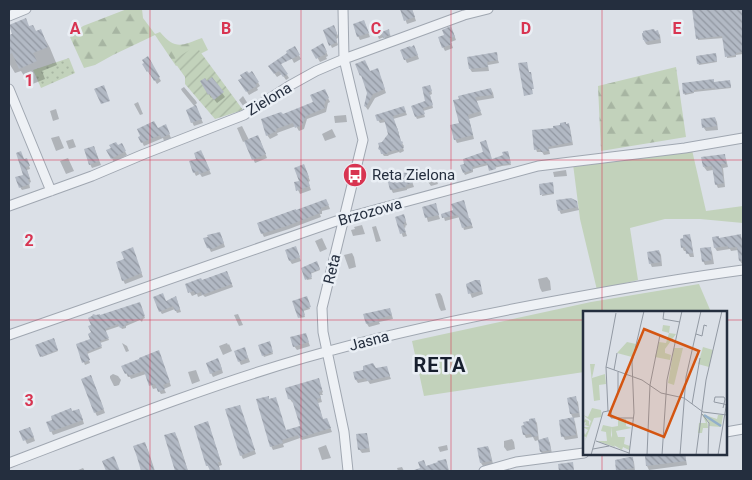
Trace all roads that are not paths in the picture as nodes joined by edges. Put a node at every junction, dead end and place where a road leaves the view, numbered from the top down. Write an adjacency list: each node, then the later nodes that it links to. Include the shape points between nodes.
1 (26, 9): 4 (street)
2 (343, 9): 5 (street, Reta)
3 (488, 9): 5 (street, Zielona)
4 (9, 16)
5 (344, 59): 8 (street, Zielona, via 289,86 244,115); 10 (street, Reta, via 363,140)
6 (9, 89): 8 (street)
7 (743, 138): 10 (street, Brzozowa, via 538,166)
8 (51, 191): 9 (street, Zielona)
9 (9, 206)
10 (345, 218): 12 (street, Brzozowa); 13 (street, Reta, via 322,308)
11 (743, 270): 13 (street, Jasna, via 536,304 431,325)
12 (9, 335)
13 (327, 352): 17 (street, Jasna, via 147,410); 18 (street, Reta, via 344,432)
14 (743, 429): 15 (street)
15 (727, 432)
16 (583, 453): 19 (street, via 516,462)
17 (9, 463)
18 (348, 471)
19 (484, 471)

